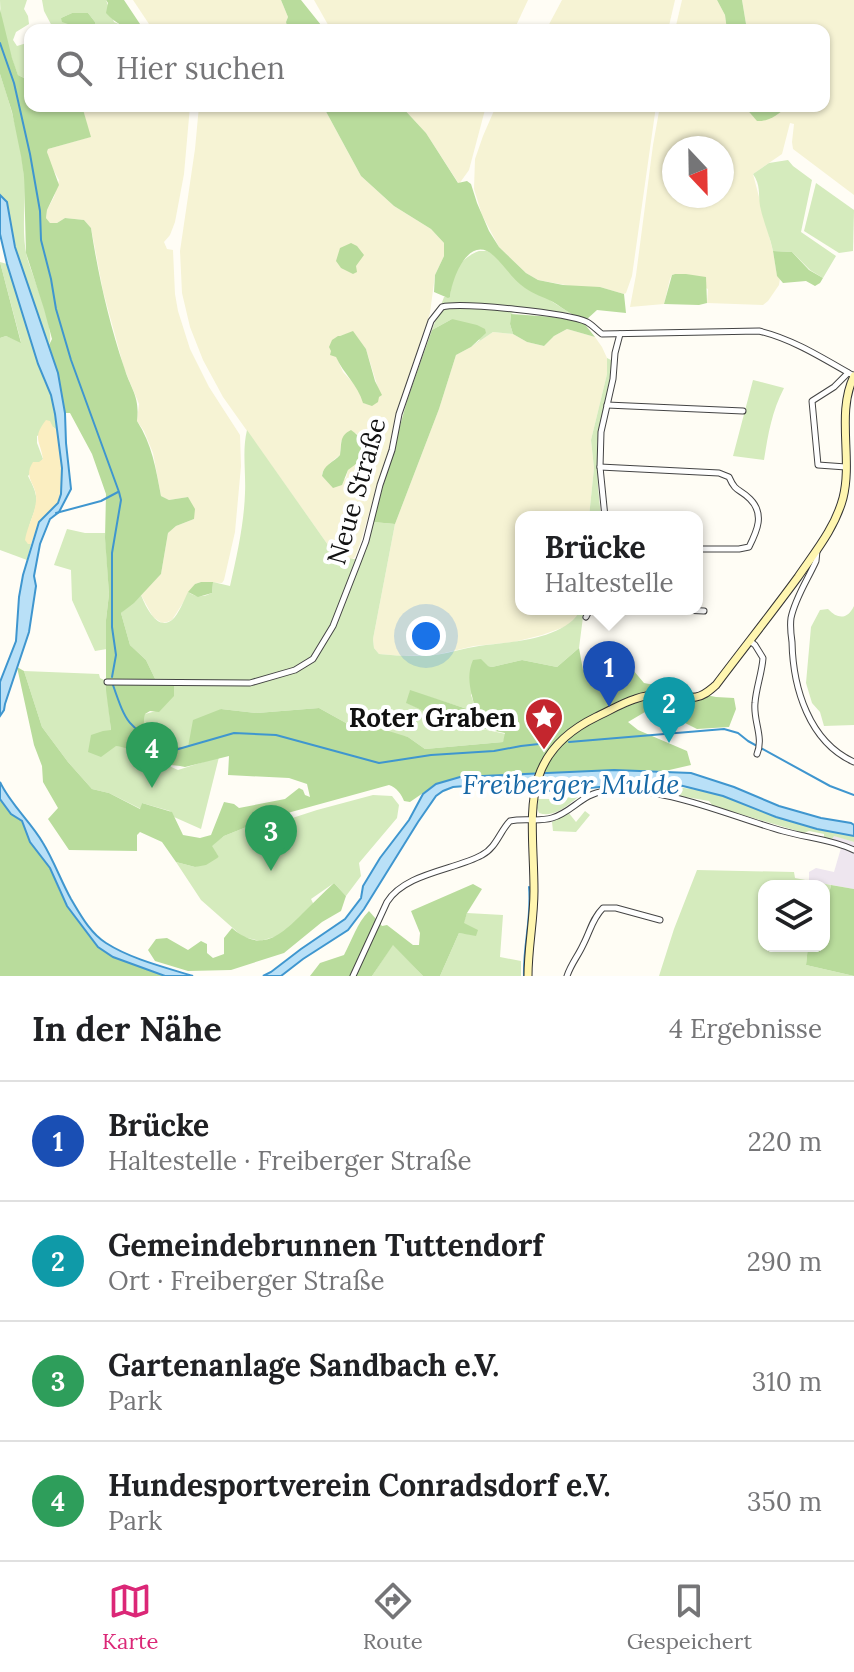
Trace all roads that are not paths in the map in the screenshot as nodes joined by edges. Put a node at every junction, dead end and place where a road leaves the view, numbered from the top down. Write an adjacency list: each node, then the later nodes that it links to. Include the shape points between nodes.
1 (620, 334): 2 (street, via 759,331); 3 (street); 11 (street, Neue Straße, via 602,334 586,322 560,315 442,307 431,321 399,414 366,541 333,626 313,659 250,683)
2 (852, 375): 6 (street); 6 (street, via 812,401 818,465)
3 (607, 405): 4 (street); 5 (street)
4 (743, 411)
5 (600, 467): 7 (street); 8 (street, via 727,474 735,489 753,501 757,530 749,547)
6 (846, 467): 9 (street, via 843,498)
7 (604, 511)
8 (703, 549)
9 (817, 550): 10 (street); 13 (street, via 791,619 792,658 810,721 822,738)
10 (749, 640): 12 (street, via 763,658 754,704); 14 (street, via 706,694 635,699 567,735 538,777)
11 (107, 682)
12 (758, 751)
13 (854, 762)
14 (532, 815): 15 (street, via 549,819 594,792 619,790 671,797); 17 (street, via 510,821 480,856 395,891); 18 (street, via 534,908)
15 (854, 850)
16 (660, 920): 19 (street, via 603,908)
17 (353, 976)
18 (528, 976)
19 (567, 976)

